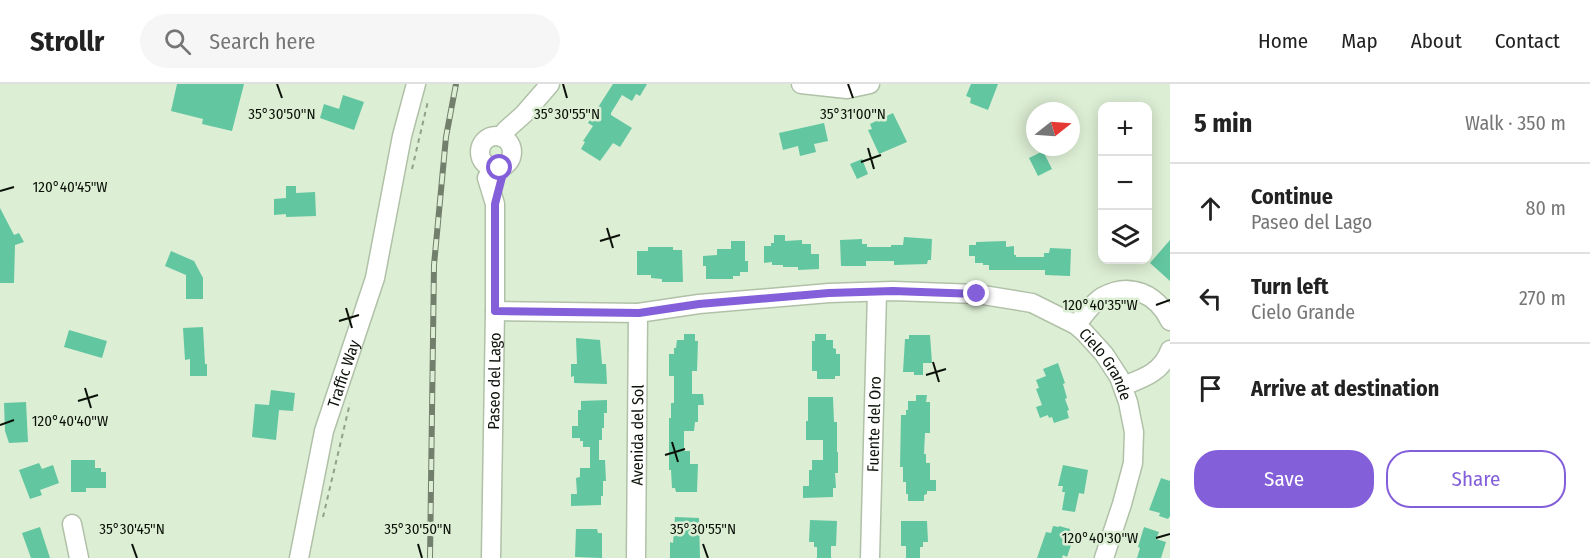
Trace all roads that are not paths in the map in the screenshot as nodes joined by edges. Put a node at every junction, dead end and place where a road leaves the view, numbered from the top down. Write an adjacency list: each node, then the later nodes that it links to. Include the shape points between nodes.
1 (416, 84): 14 (street, Traffic Way, via 375,278 324,431)
2 (550, 84): 6 (street, Paseo del Lago, via 501,137 510,143 509,163 496,168 487,178 495,204)
3 (801, 84): 4 (street, via 847,88)
4 (870, 84)
5 (877, 292): 7 (street, Cielo Grande, via 699,304); 9 (street, Cielo Grande, via 977,294 1020,300); 17 (street, Fuente del Oro)
6 (495, 311): 7 (street, Cielo Grande); 15 (street, Paseo del Lago)
7 (639, 313): 16 (street, Avenida del Sol)
8 (1170, 321): 9 (street, via 1148,295 1124,290 1095,302)
9 (1076, 325): 11 (street, Cielo Grande, via 1104,354)
10 (1170, 350): 11 (street, via 1155,372)
11 (1123, 386): 18 (street, Cielo Grande, via 1134,432 1133,463)
12 (72, 524): 13 (street)
13 (79, 558)
14 (299, 558)
15 (491, 558)
16 (636, 558)
17 (870, 558)
18 (1104, 558)

